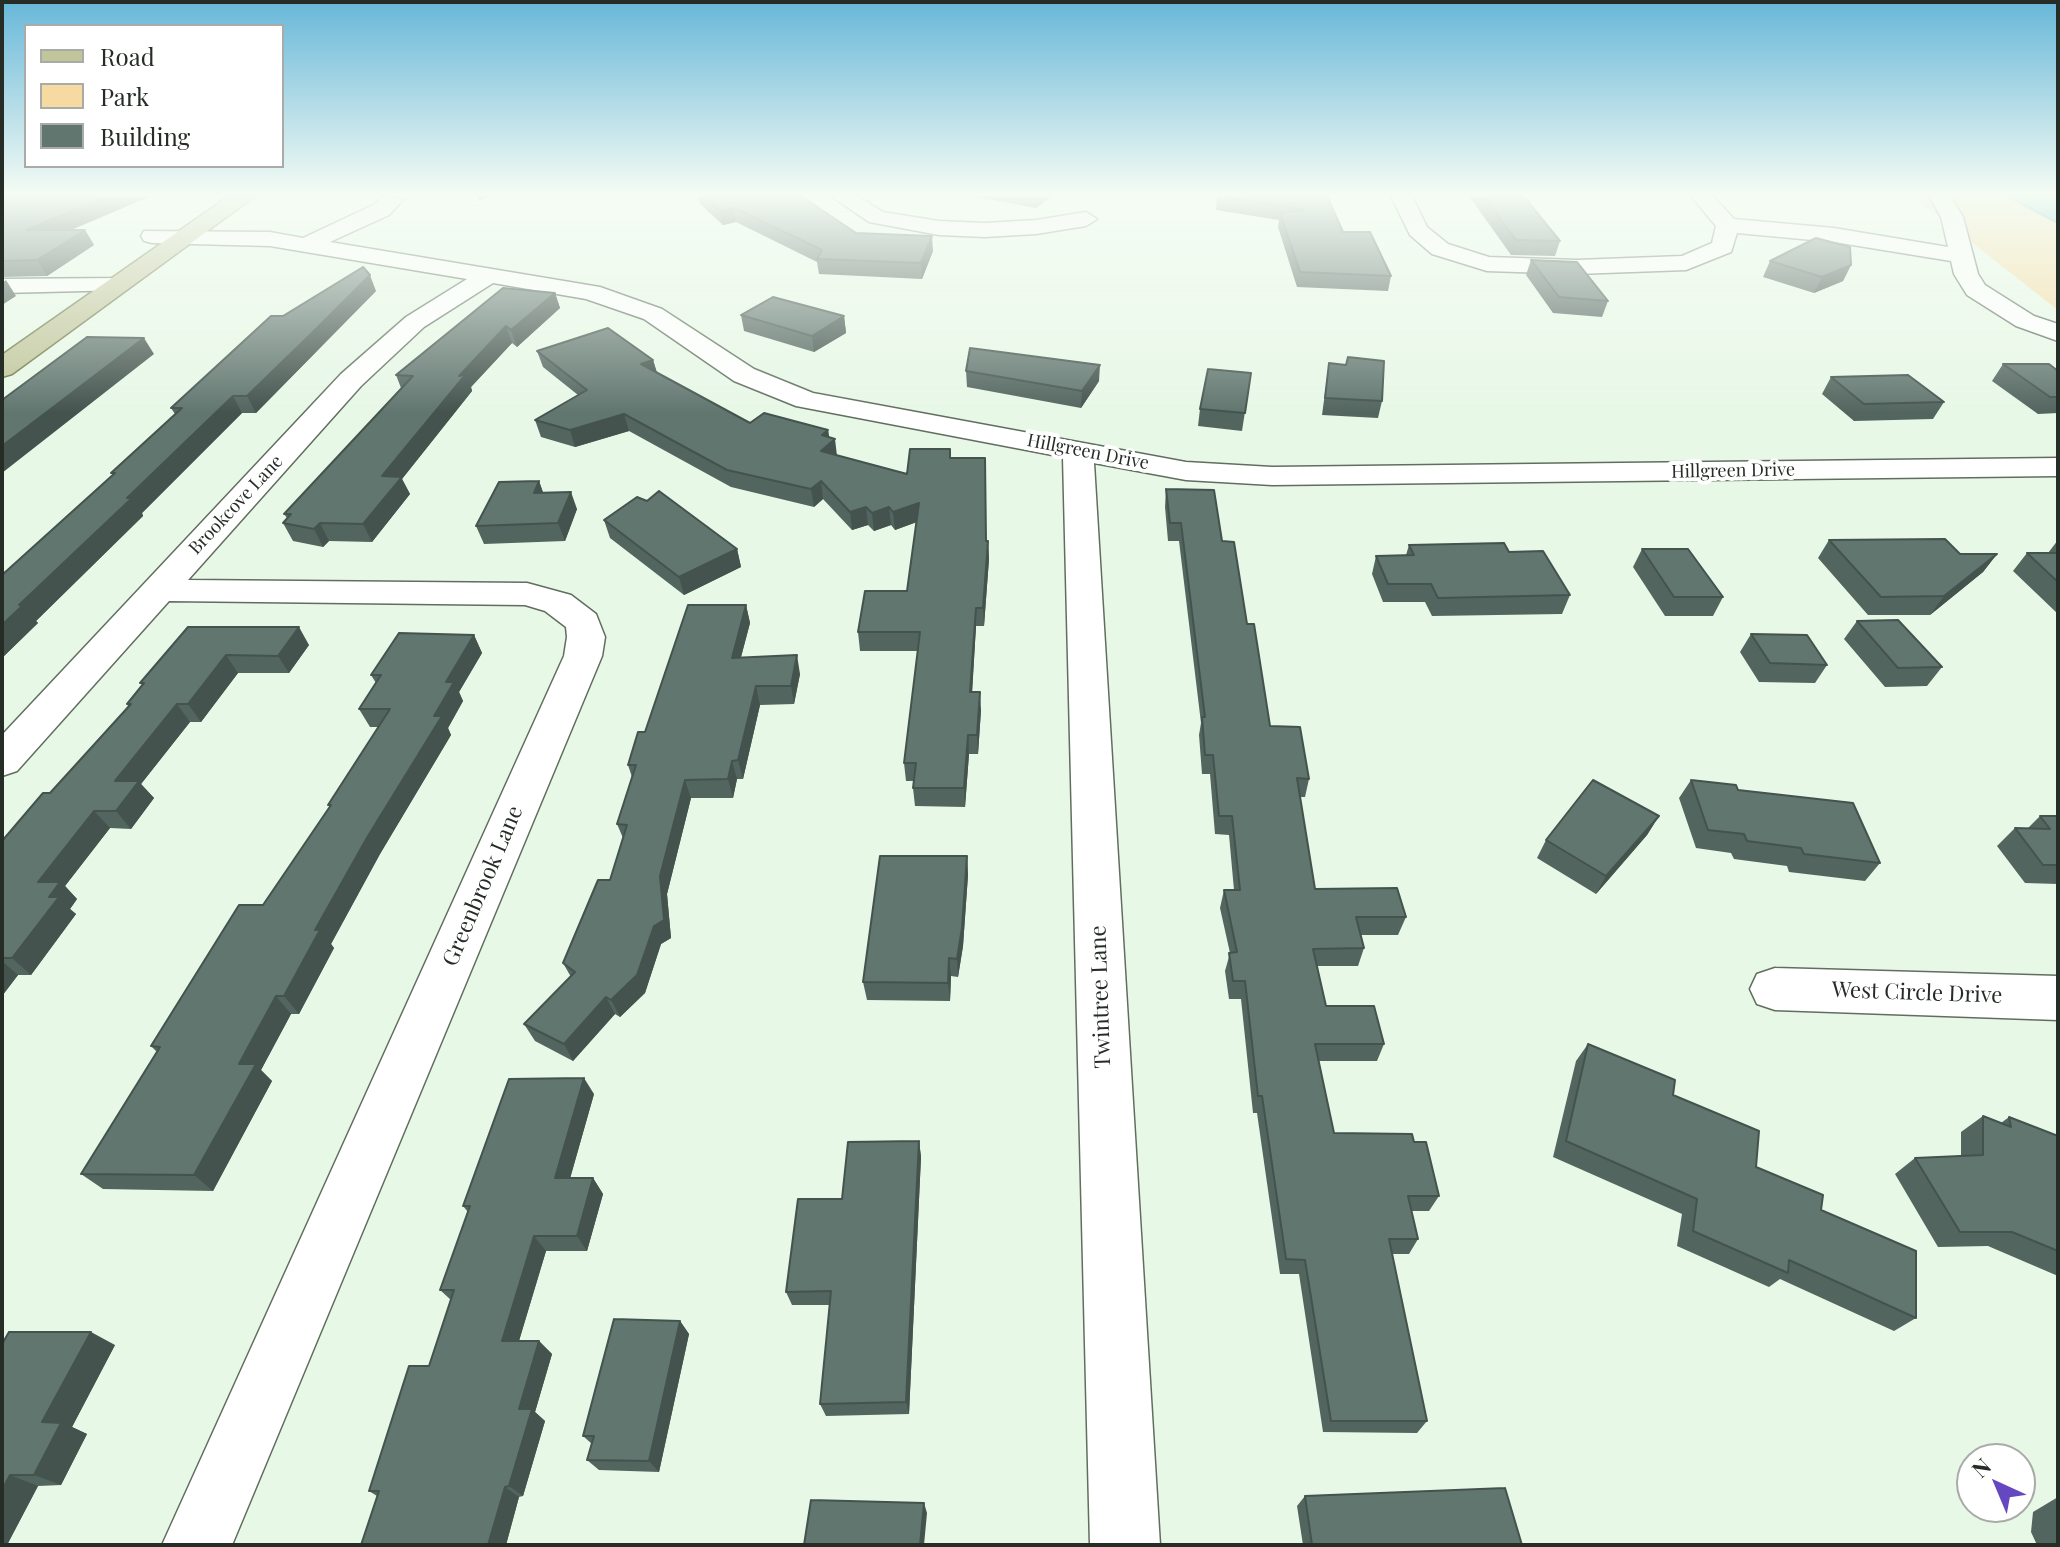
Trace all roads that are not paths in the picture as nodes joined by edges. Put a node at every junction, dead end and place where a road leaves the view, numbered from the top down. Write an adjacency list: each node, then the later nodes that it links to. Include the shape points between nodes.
1 (107, 268): 8 (main road)
2 (141, 268): 6 (main road)
3 (454, 268): 5 (street, Hillgreen Drive)
4 (1964, 268): 9 (street, via 1976,290 2025,321)
5 (491, 274): 12 (street, Hillgreen Drive, via 625,303 662,320 744,375 806,400); 14 (street, Brookcove Lane, via 415,322 382,351)
6 (117, 285): 8 (street); 11 (main road)
7 (2, 286): 8 (street)
8 (82, 286): 10 (main road)
9 (2058, 333)
10 (2, 342)
11 (2, 368)
12 (1078, 449): 13 (street, Hillgreen Drive, via 1186,471 1272,476); 19 (street, Twintree Lane)
13 (2058, 467)
14 (157, 590): 15 (street, Brookcove Lane); 18 (street, Greenbrook Lane, via 527,594 558,603 583,622 586,637 577,671)
15 (2, 761)
16 (1775, 989): 17 (street, West Circle Drive)
17 (2058, 998)
18 (197, 1545)
19 (1125, 1545)

